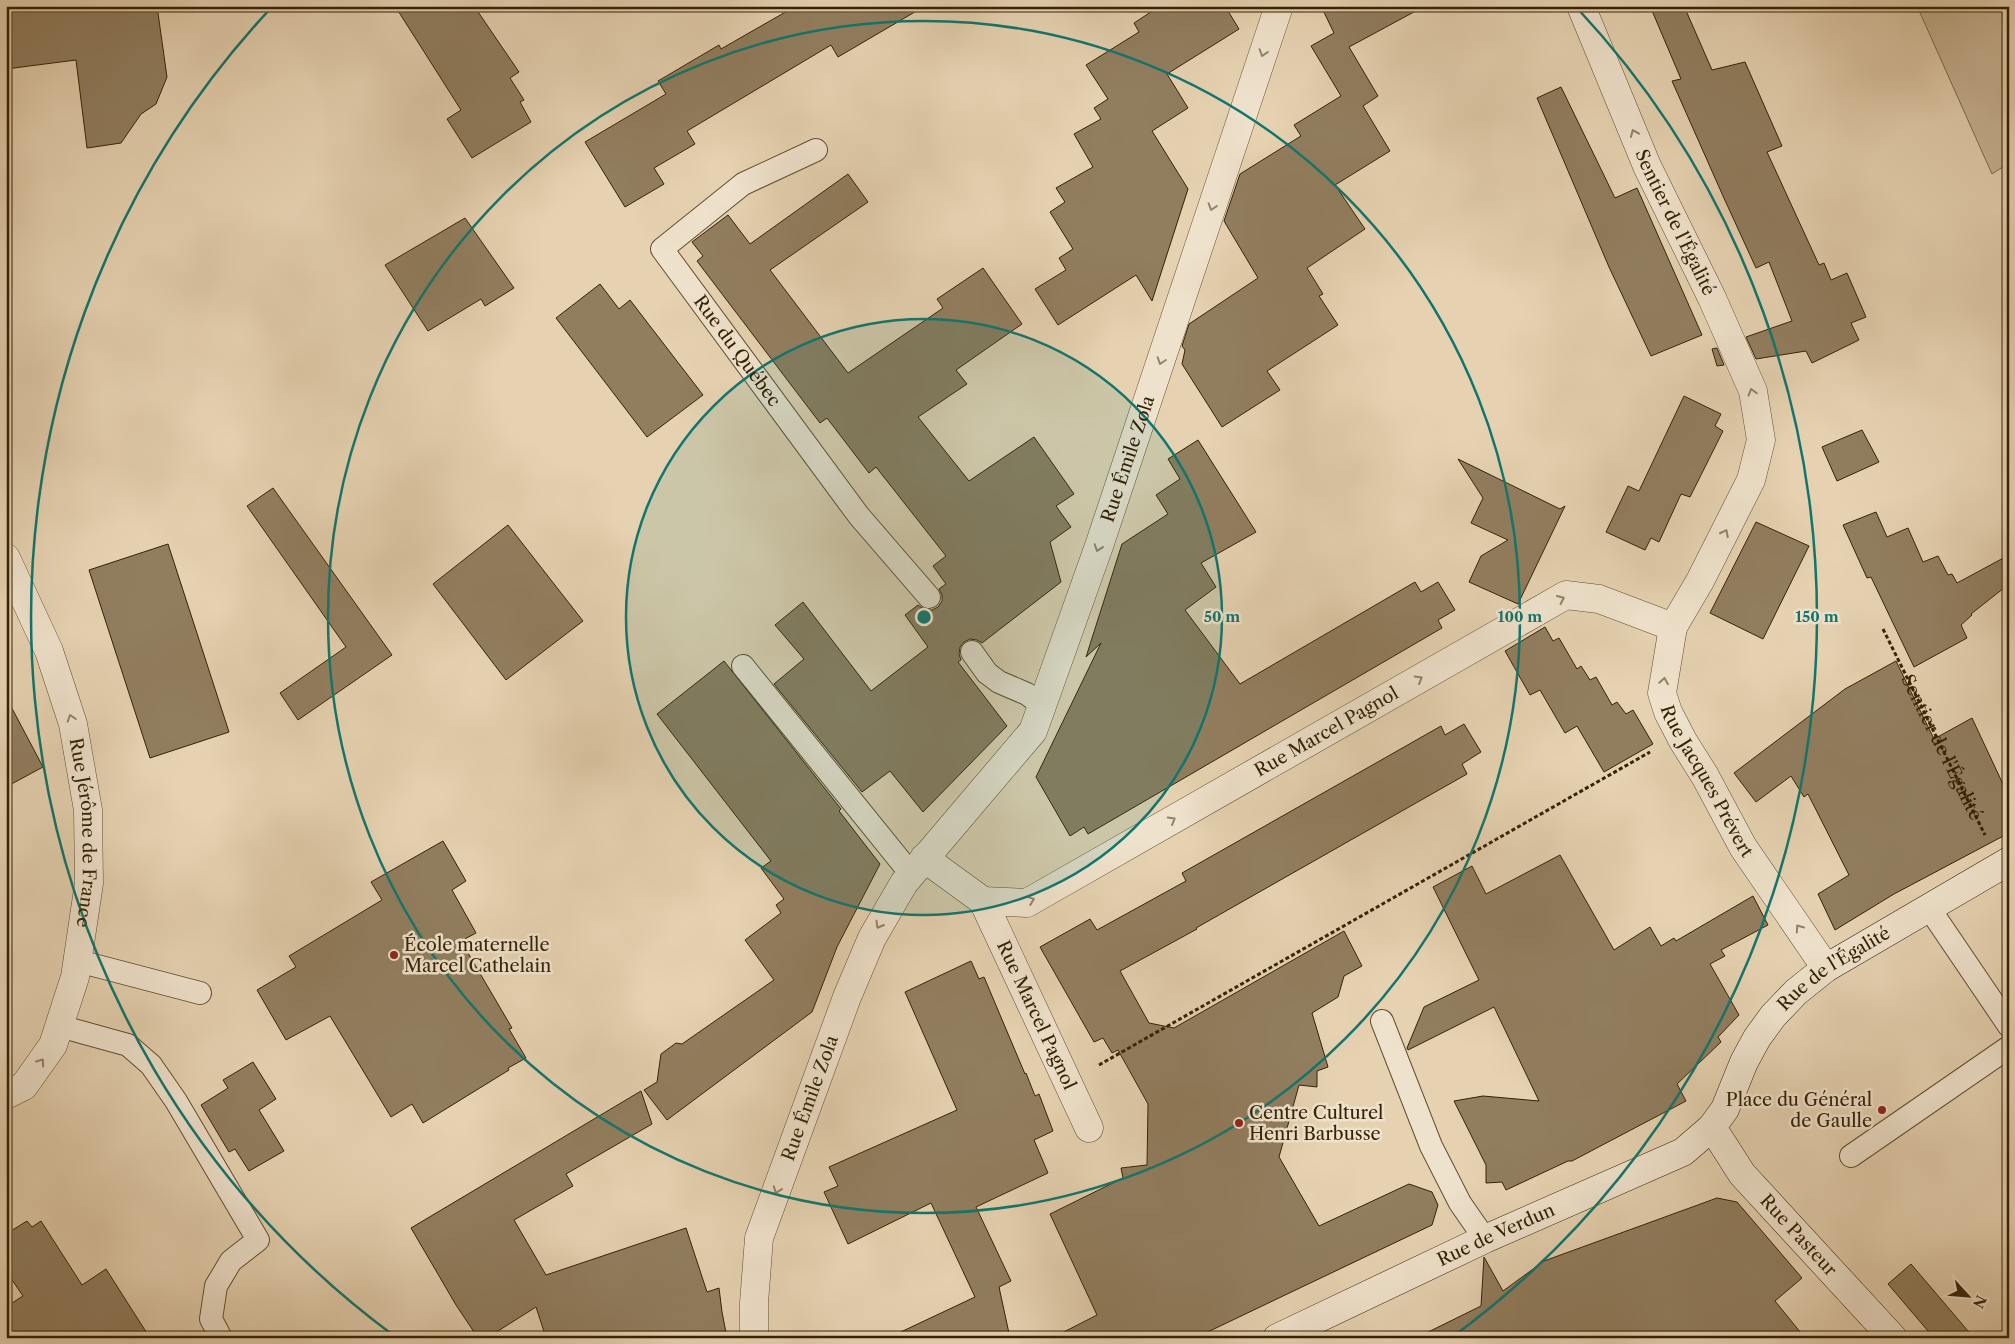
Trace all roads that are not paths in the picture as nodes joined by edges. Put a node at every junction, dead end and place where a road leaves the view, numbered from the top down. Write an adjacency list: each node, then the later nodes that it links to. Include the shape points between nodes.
1 (1279, 6): 10 (street, Rue Émile Zola, one-way to 10)
2 (1581, 6): 4 (street, Sentier de l'Égalité, one-way to 2, via 1753,391 1712,298 1647,166)
3 (816, 150): 6 (lane, Rue du Québec, via 743,184 662,249 859,516)
4 (1761, 440): 7 (street, Rue Jacques Prévert, one-way to 4, via 1751,480)
5 (6, 558): 15 (street, Rue Jérôme de France, one-way to 5, via 89,883 88,810 78,750 73,724 48,651)
6 (929, 597)
7 (1673, 627): 13 (street, Rue Marcel Pagnol, one-way to 7, via 1027,903 1566,595 1599,599); 16 (street, Rue Jacques Prévert, one-way to 7, via 1743,848 1668,712 1662,693)
8 (972, 652): 10 (lane, via 988,674)
9 (743, 666): 12 (lane)
10 (1043, 706): 12 (street, Rue Émile Zola, via 1033,731)
11 (2005, 864): 14 (street, Rue de l'Égalité)
12 (918, 866): 13 (street, Rue Marcel Pagnol); 28 (street, Rue Émile Zola, one-way to 28, via 904,883 872,938 847,997 759,1238)
13 (983, 901): 24 (street, Rue Marcel Pagnol)
14 (1929, 908): 16 (street, Rue de l'Égalité); 20 (lane)
15 (78, 962): 17 (lane); 19 (street, Rue Jérôme de France)
16 (1826, 968): 23 (street, Rue de l'Égalité, via 1796,992 1757,1038 1724,1109)
17 (200, 993)
18 (1382, 1021): 26 (lane, via 1431,1146 1460,1203)
19 (59, 1026): 22 (street, Rue Jérôme de France, one-way to 19, via 24,1086 53,1045); 27 (lane, via 128,1045 151,1065 176,1100 258,1240 231,1261 216,1286 211,1320)
20 (2009, 1026)
21 (2009, 1047): 25 (lane)
22 (6, 1095)
23 (1712, 1127): 26 (street, Rue de Verdun, via 1683,1152); 30 (street, Rue Pasteur, via 1742,1174)
24 (1089, 1128)
25 (1851, 1156)
26 (1485, 1239): 29 (street, Rue de Verdun)
27 (221, 1338)
28 (754, 1338)
29 (1277, 1338)
30 (1893, 1338)

